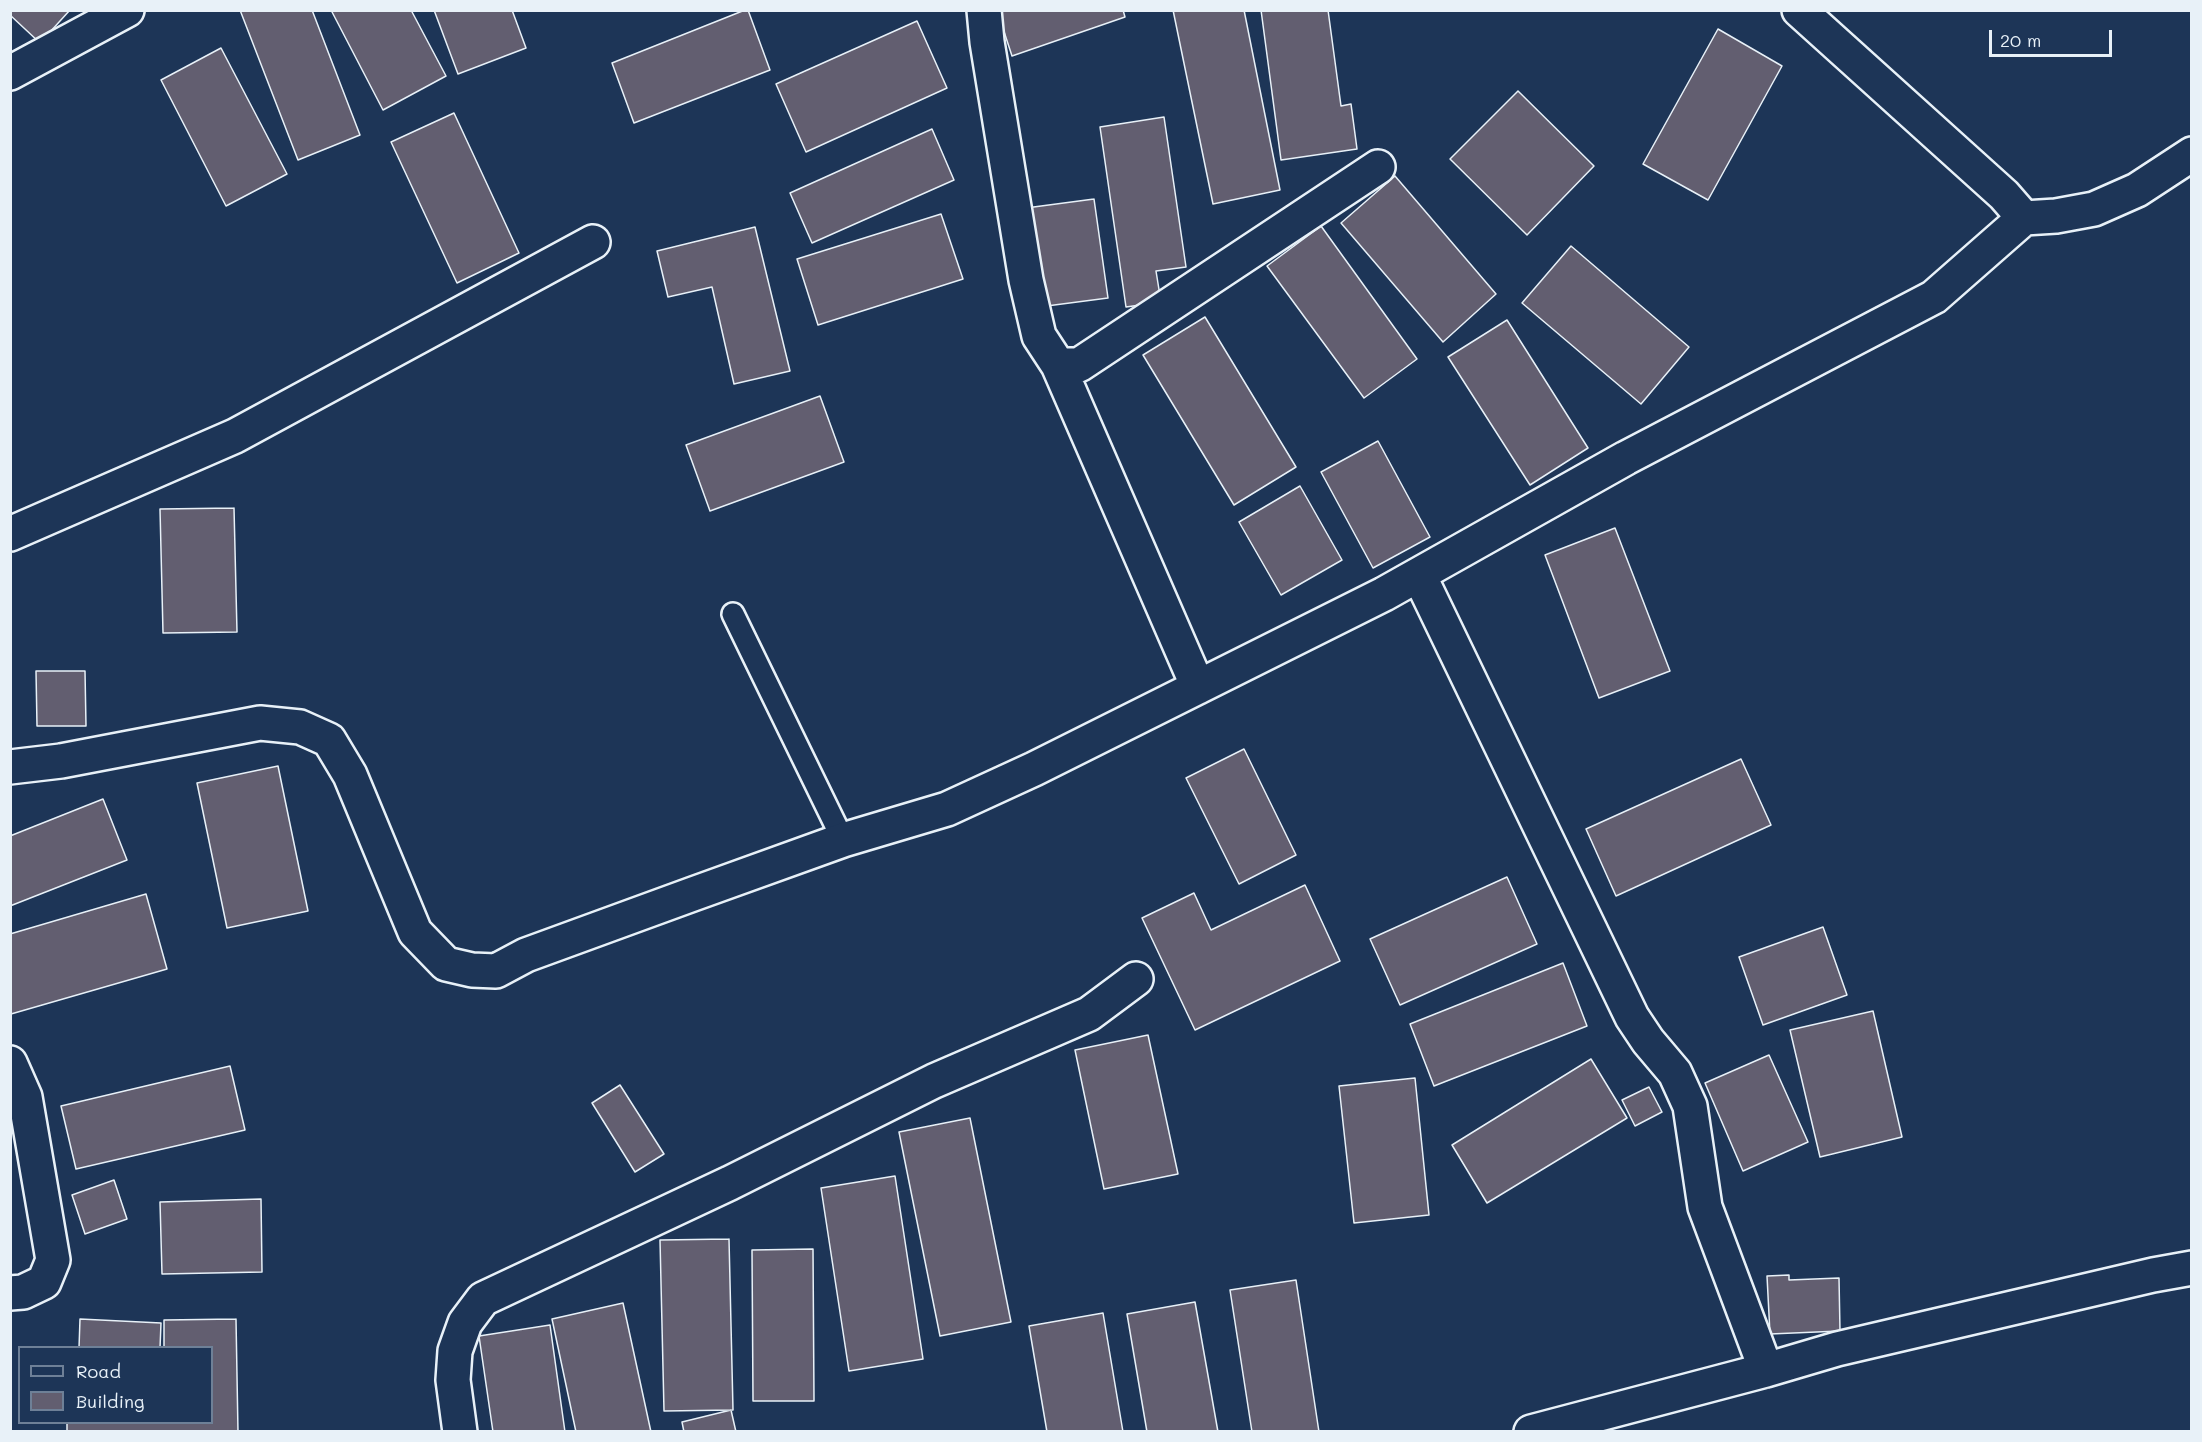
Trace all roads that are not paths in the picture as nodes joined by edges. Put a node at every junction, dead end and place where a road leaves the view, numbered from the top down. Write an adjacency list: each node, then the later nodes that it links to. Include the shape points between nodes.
1 (127, 10): 4 (street)
2 (984, 10): 9 (street, via 1026,280 1039,336)
3 (1799, 10): 7 (street, via 2004,195)
4 (10, 73)
5 (2192, 154): 7 (street, via 2137,190 2094,209)
6 (1378, 167): 9 (street, via 1079,365)
7 (2024, 218): 11 (street, via 1934,297 1626,458)
8 (593, 242): 10 (street, via 235,435)
9 (1058, 365): 13 (street)
10 (10, 534)
11 (1419, 575): 13 (street); 20 (street, via 1632,1017 1675,1073 1690,1106 1705,1207)
12 (733, 614): 15 (lane)
13 (1198, 687): 15 (street, via 947,809)
14 (10, 767): 15 (street, via 260,723 300,727 329,740 350,775 415,932 446,964 472,970 496,971 526,955)
15 (843, 840)
16 (1137, 979): 21 (street, via 1089,1014 934,1081 730,1183 483,1299 465,1323 455,1351 453,1380)
17 (10, 1062): 19 (street, via 25,1097 53,1260 44,1282 23,1292)
18 (2192, 1268): 20 (street, via 1848,1347)
19 (10, 1293)
20 (1766, 1371): 22 (street)
21 (460, 1431)
22 (1532, 1431)

